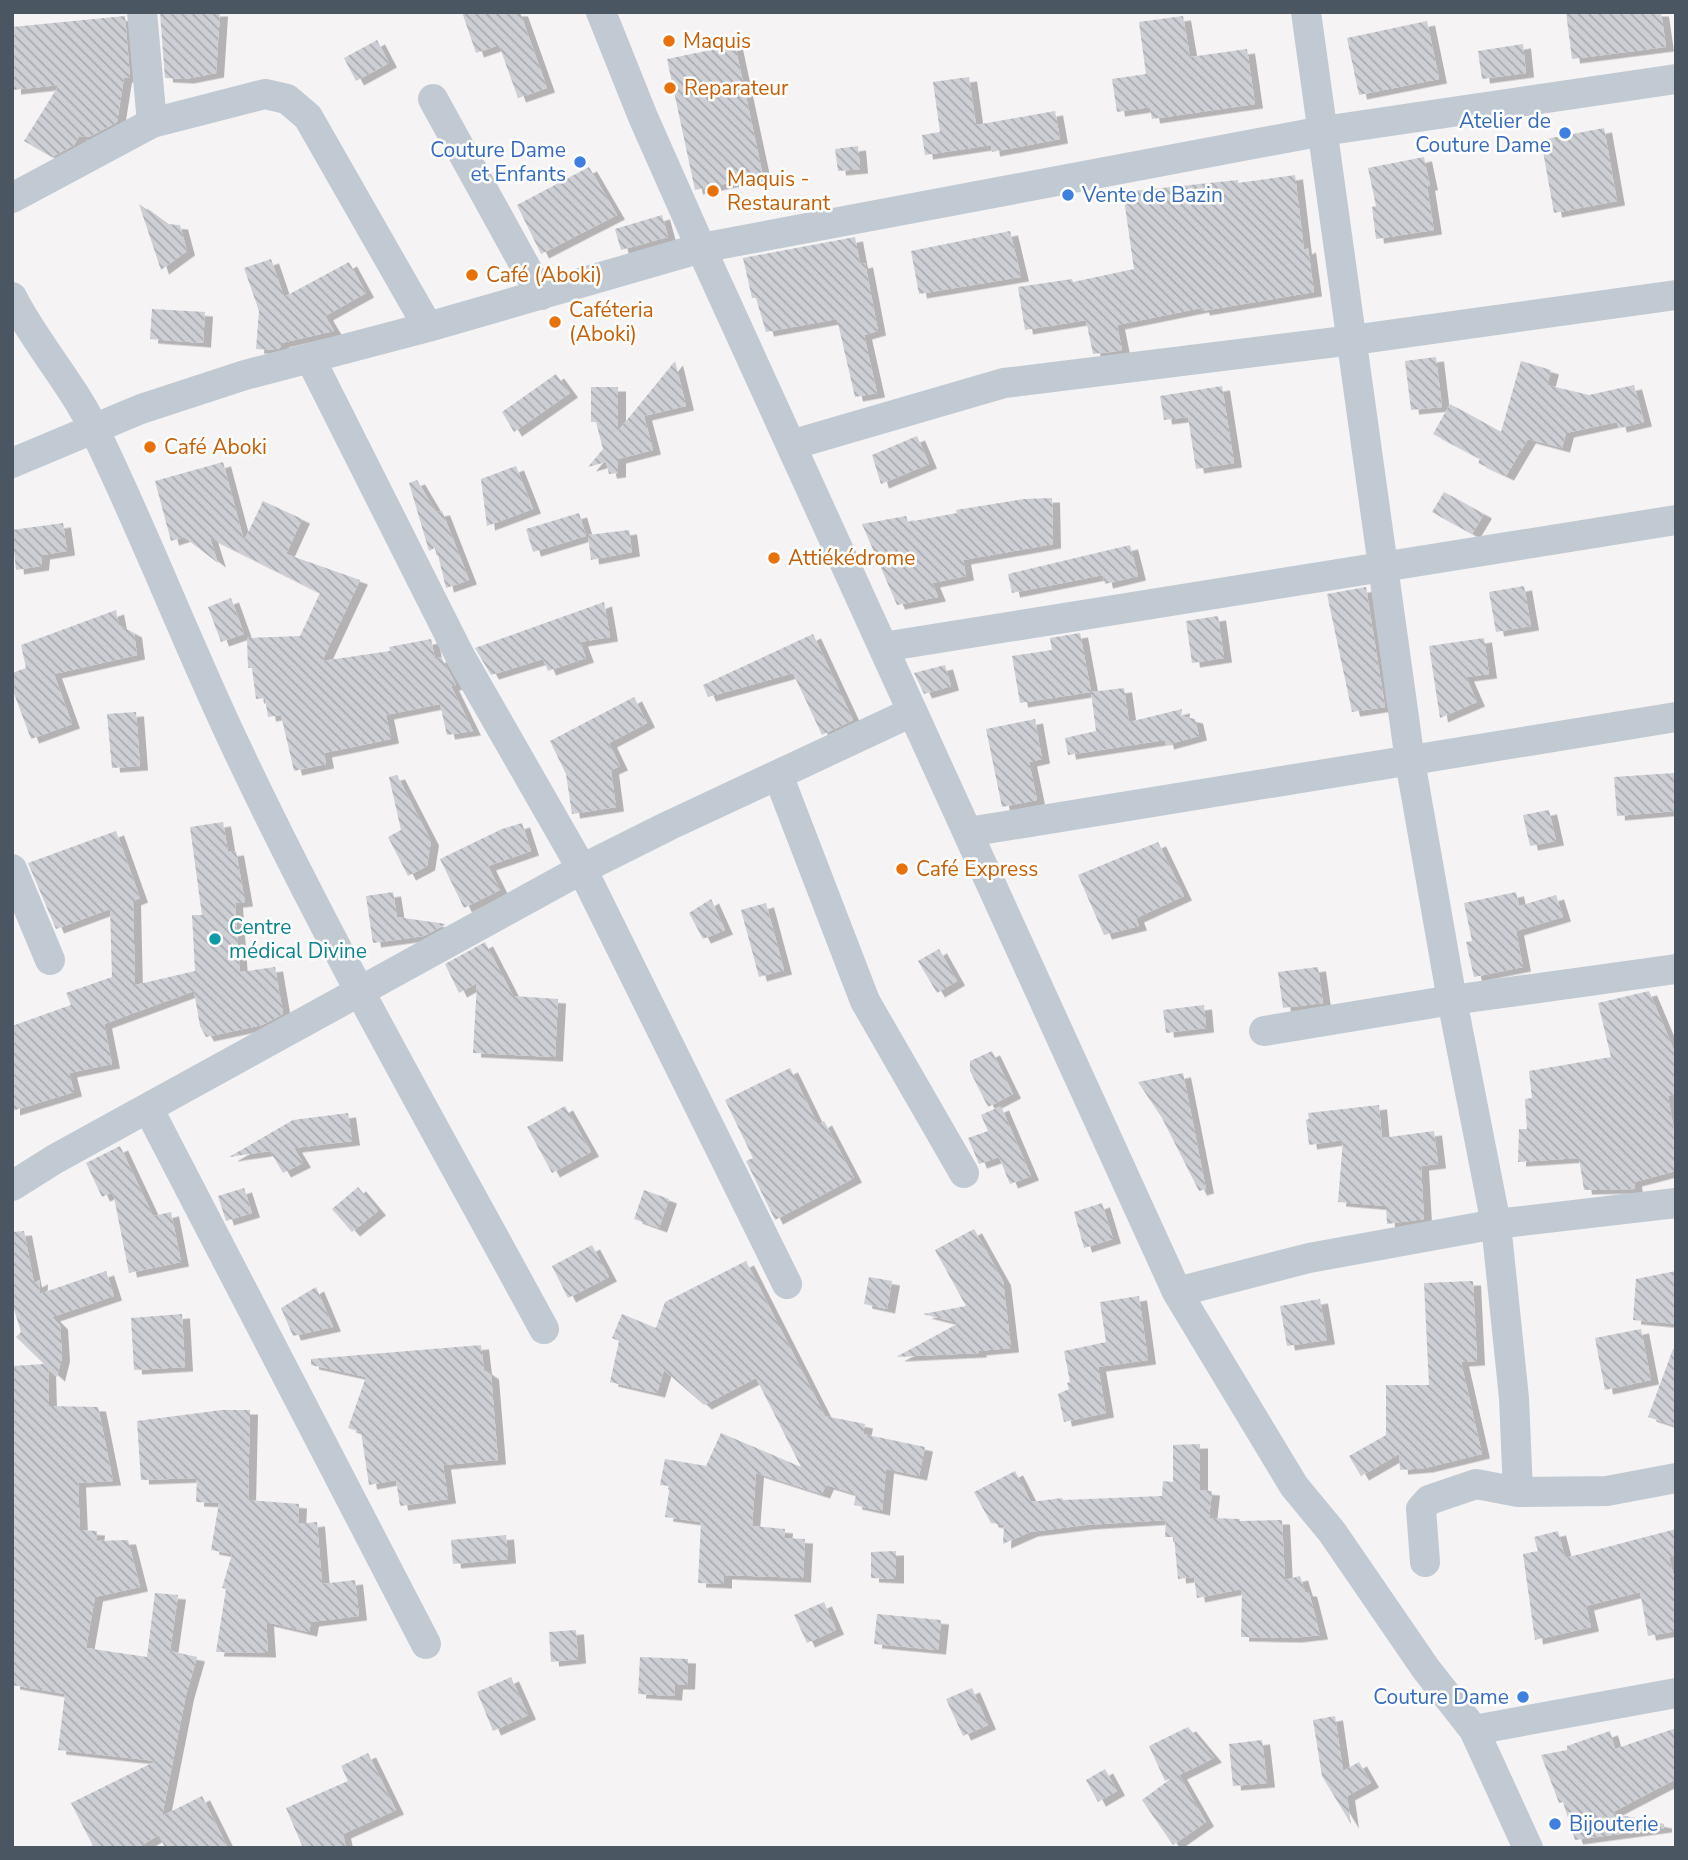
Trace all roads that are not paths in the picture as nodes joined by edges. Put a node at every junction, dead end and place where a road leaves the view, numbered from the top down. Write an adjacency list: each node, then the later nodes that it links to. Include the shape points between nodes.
1 (142, 12): 6 (street)
2 (601, 12): 9 (street)
3 (1306, 12): 7 (street)
4 (1676, 79): 7 (street)
5 (432, 99): 10 (street)
6 (152, 124): 8 (street); 13 (street, via 265,94 286,99 308,117)
7 (1323, 131): 9 (street); 14 (street)
8 (12, 198)
9 (701, 248): 10 (street); 17 (street)
10 (541, 295): 13 (street)
11 (1676, 295): 14 (street)
12 (12, 297): 16 (street)
13 (428, 327): 15 (street)
14 (1353, 340): 17 (street, via 1004,383); 20 (street)
15 (310, 358): 16 (street, via 194,391); 28 (street, via 460,656)
16 (94, 428): 18 (street); 31 (street, via 238,752)
17 (791, 445): 21 (street)
18 (12, 463)
19 (1676, 520): 20 (street)
20 (1385, 565): 21 (street); 24 (street)
21 (883, 647): 22 (street)
22 (912, 712): 25 (street); 26 (street)
23 (1676, 717): 24 (street)
24 (1410, 761): 26 (street); 32 (street)
25 (778, 775): 28 (street); 35 (street, via 865,1001)
26 (968, 832): 40 (street)
27 (12, 869): 29 (street)
28 (582, 869): 31 (street); 39 (street)
29 (50, 960)
30 (1676, 969): 32 (street)
31 (358, 991): 34 (street); 41 (street)
32 (1451, 1000): 33 (street); 38 (street)
33 (1264, 1031)
34 (148, 1108): 36 (street); 45 (street)
35 (964, 1173)
36 (12, 1186)
37 (1676, 1203): 38 (street)
38 (1496, 1224): 40 (street, via 1309,1258); 43 (street, via 1514,1398)
39 (787, 1284)
40 (1177, 1292): 47 (street, via 1294,1486)
41 (544, 1328)
42 (1676, 1478): 43 (street, via 1607,1491)
43 (1518, 1492): 44 (street, via 1476,1484 1429,1500 1421,1509)
44 (1425, 1562)
45 (426, 1644)
46 (1676, 1693): 47 (street)
47 (1474, 1730): 48 (street)
48 (1528, 1848)

